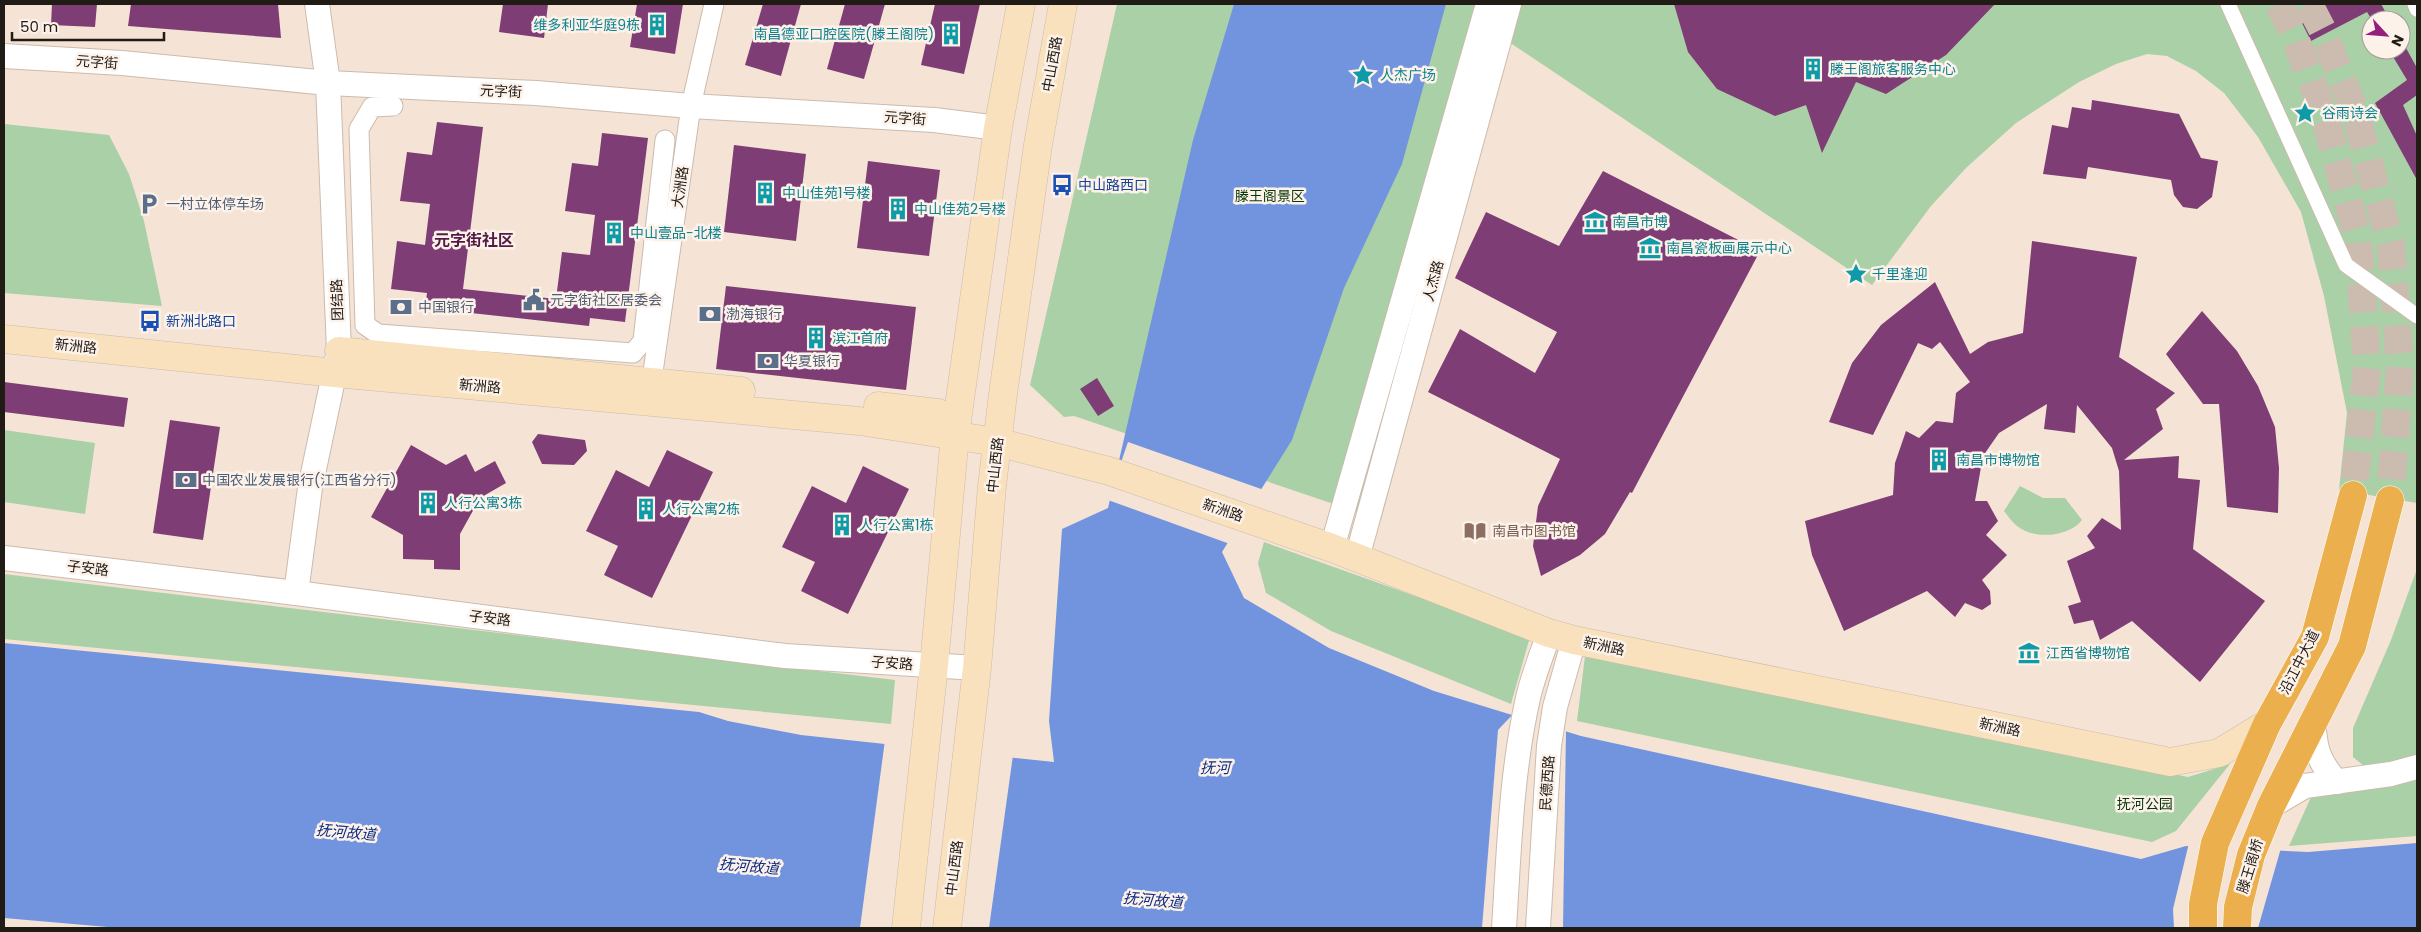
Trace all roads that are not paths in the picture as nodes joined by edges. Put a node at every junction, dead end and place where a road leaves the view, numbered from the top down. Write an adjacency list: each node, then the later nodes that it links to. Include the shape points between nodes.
1 (317, 4): 11 (street, 团结路)
2 (714, 4): 13 (street, 大洲路)
3 (1020, 4): 14 (main road)
4 (1063, 4): 21 (main road, 中山西路, via 1038,145)
5 (1488, 4): 24 (street, 人杰路)
6 (1509, 4): 26 (street, 人杰路)
7 (2228, 4): 16 (street, via 2346,265)
8 (2415, 4): 9 (street)
9 (2417, 8)
10 (4, 56): 11 (street, 元字街, via 122,63)
11 (328, 83): 13 (street, 元字街, via 536,93); 18 (street, 团结路)
12 (393, 106): 15 (street, via 372,107 359,129 365,326 378,334 633,353 643,341)
13 (691, 106): 14 (street, 元字街, via 934,120); 19 (street, 大洲路)
14 (998, 128): 20 (main road)
15 (665, 140)
16 (2417, 315)
17 (4, 338): 18 (main road, 新洲路)
18 (337, 362): 19 (main road, 新洲路); 27 (street, 团结路, via 310,488)
19 (650, 391): 20 (main road, 新洲路)
20 (955, 435): 21 (main road, 新洲路); 29 (main road)
21 (997, 442): 24 (main road, 新洲路, via 1109,471); 30 (main road, 中山西路)
22 (2353, 495): 32 (highway, 沿江中大道, via 2315,637)
23 (2390, 500): 31 (highway, via 2352,646)
24 (1332, 548): 26 (main road, 新洲路)
25 (4, 558): 27 (street, 子安路)
26 (1357, 558): 28 (main road, 新洲路)
27 (296, 592): 29 (street, 子安路, via 785,656)
28 (1562, 636): 32 (main road, 新洲路, via 2170,762 2220,753); 38 (street, via 1528,697 1512,798); 39 (street, 民德西路, via 1549,746)
29 (934, 665): 30 (street, 子安路); 36 (main road)
30 (977, 668): 37 (main road, 中山西路)
31 (2313, 720): 34 (street, via 2315,743 2323,768); 35 (highway)
32 (2267, 724): 40 (highway, 沿江中大道, via 2215,843 2203,904)
33 (2417, 767): 34 (street)
34 (2337, 782): 35 (street, via 2305,786)
35 (2271, 806): 41 (highway, 滕王阁桥, via 2251,854 2238,907)
36 (906, 928)
37 (947, 928)
38 (1504, 928)
39 (1538, 928)
40 (2203, 928)
41 (2237, 928)

